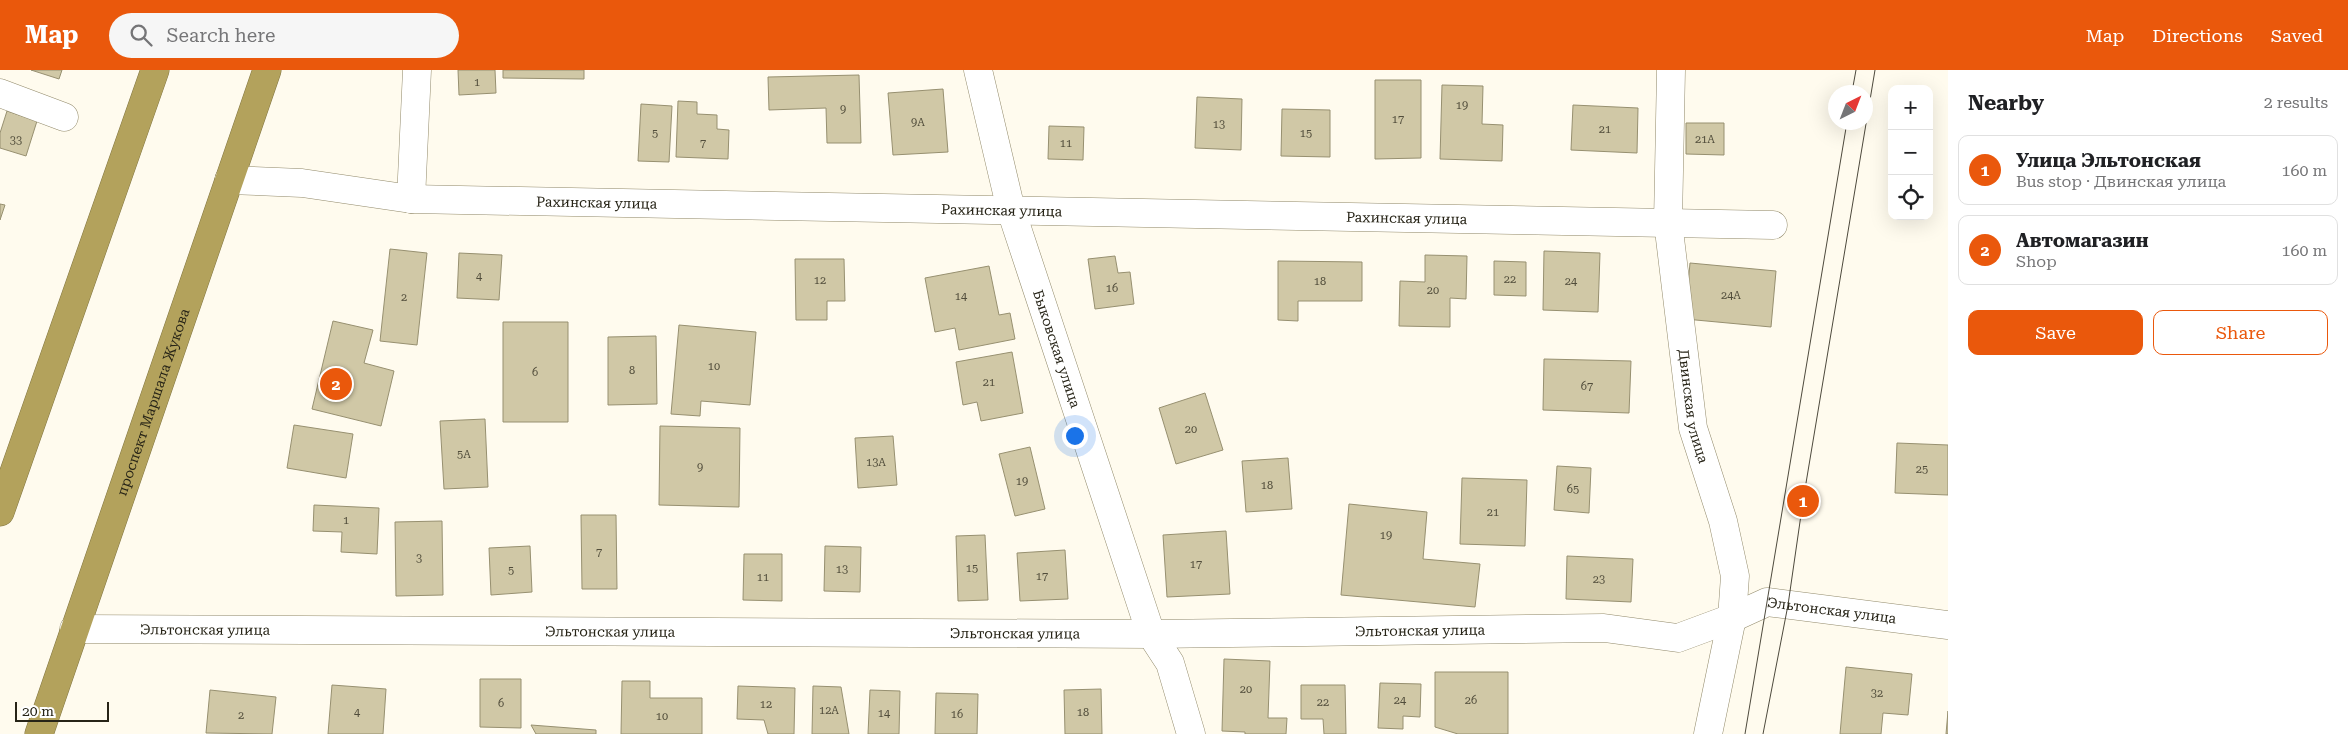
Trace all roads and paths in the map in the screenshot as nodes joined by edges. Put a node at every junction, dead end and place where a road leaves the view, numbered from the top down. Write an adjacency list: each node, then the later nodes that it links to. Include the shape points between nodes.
1 (155, 70): 13 (highway)
2 (267, 70): 8 (highway, проспект Маршала Жукова)
3 (417, 70): 9 (street)
4 (978, 70): 10 (street, Быковская улица)
5 (1671, 70): 11 (street, Двинская улица)
6 (0, 93): 7 (street)
7 (64, 118)
8 (230, 180): 9 (street, Рахинская улица, via 302,183); 16 (highway, проспект Маршала Жукова)
9 (412, 199): 10 (street, Рахинская улица)
10 (1011, 210): 11 (street, Рахинская улица); 17 (street, Быковская улица)
11 (1668, 222): 12 (street, Рахинская улица); 14 (street, Двинская улица, via 1693,428 1723,521 1735,576)
12 (1773, 225)
13 (0, 511)
14 (1732, 618): 15 (street, Эльтонская улица, via 1767,602); 17 (street, Эльтонская улица, via 1678,638 1604,628); 20 (street, Двинская улица)
15 (1948, 625)
16 (74, 629): 17 (street, Эльтонская улица); 18 (highway, проспект Маршала Жукова)
17 (1151, 634): 19 (street, Быковская улица, via 1170,663)
18 (39, 734)
19 (1191, 734)
20 (1708, 734)

